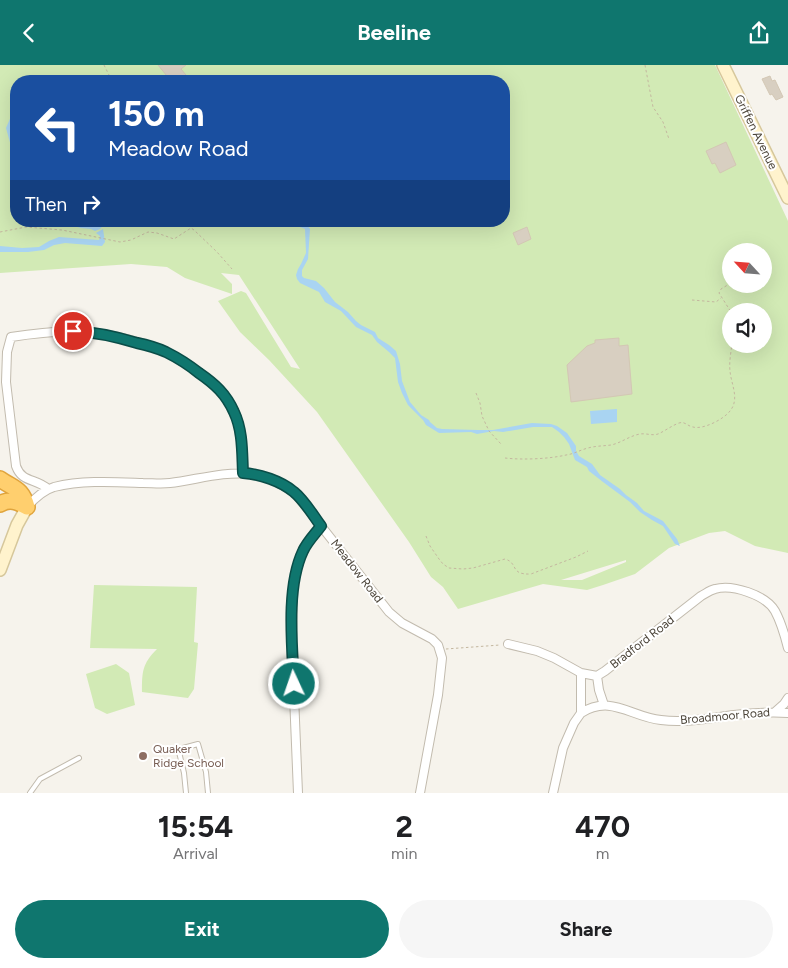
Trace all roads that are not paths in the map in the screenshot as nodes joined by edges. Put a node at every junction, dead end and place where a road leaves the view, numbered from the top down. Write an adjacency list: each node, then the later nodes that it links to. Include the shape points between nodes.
1 (723, 65): 2 (street, Griffen Avenue)
2 (788, 198)
3 (243, 473): 5 (street, Meadow Road, via 168,483 87,483); 5 (street, via 239,425 223,393 214,383 166,352 88,332 11,337 6,382 16,466 24,477); 8 (street, Meadow Road, via 287,487)
4 (0, 479): 7 (highway, via 20,492)
5 (48, 489): 7 (street, Meadow Road)
6 (0, 504): 7 (highway, via 11,501)
7 (27, 507): 9 (street)
8 (321, 526): 23 (street, via 304,549 293,584 292,647); 24 (street, Meadow Road, via 389,612 438,645 442,658 438,695)
9 (0, 570)
10 (508, 644): 12 (street, via 537,651)
11 (788, 648): 13 (street, Bradford Road, via 774,609 768,603 742,589 715,589 701,596)
12 (581, 673): 13 (street, Bradford Road); 17 (street)
13 (597, 676): 15 (street)
14 (788, 698): 16 (street)
15 (604, 705): 16 (street, Broadmoor Road, via 670,721); 17 (street)
16 (775, 712): 18 (street, Broadmoor Road)
17 (581, 713): 25 (street, via 564,748)
18 (788, 713)
19 (79, 758): 20 (lane, via 40,779)
20 (30, 793)
21 (186, 793): 22 (lane, via 179,753 183,748 198,744)
22 (208, 793)
23 (298, 793)
24 (420, 793)
25 (553, 793)

